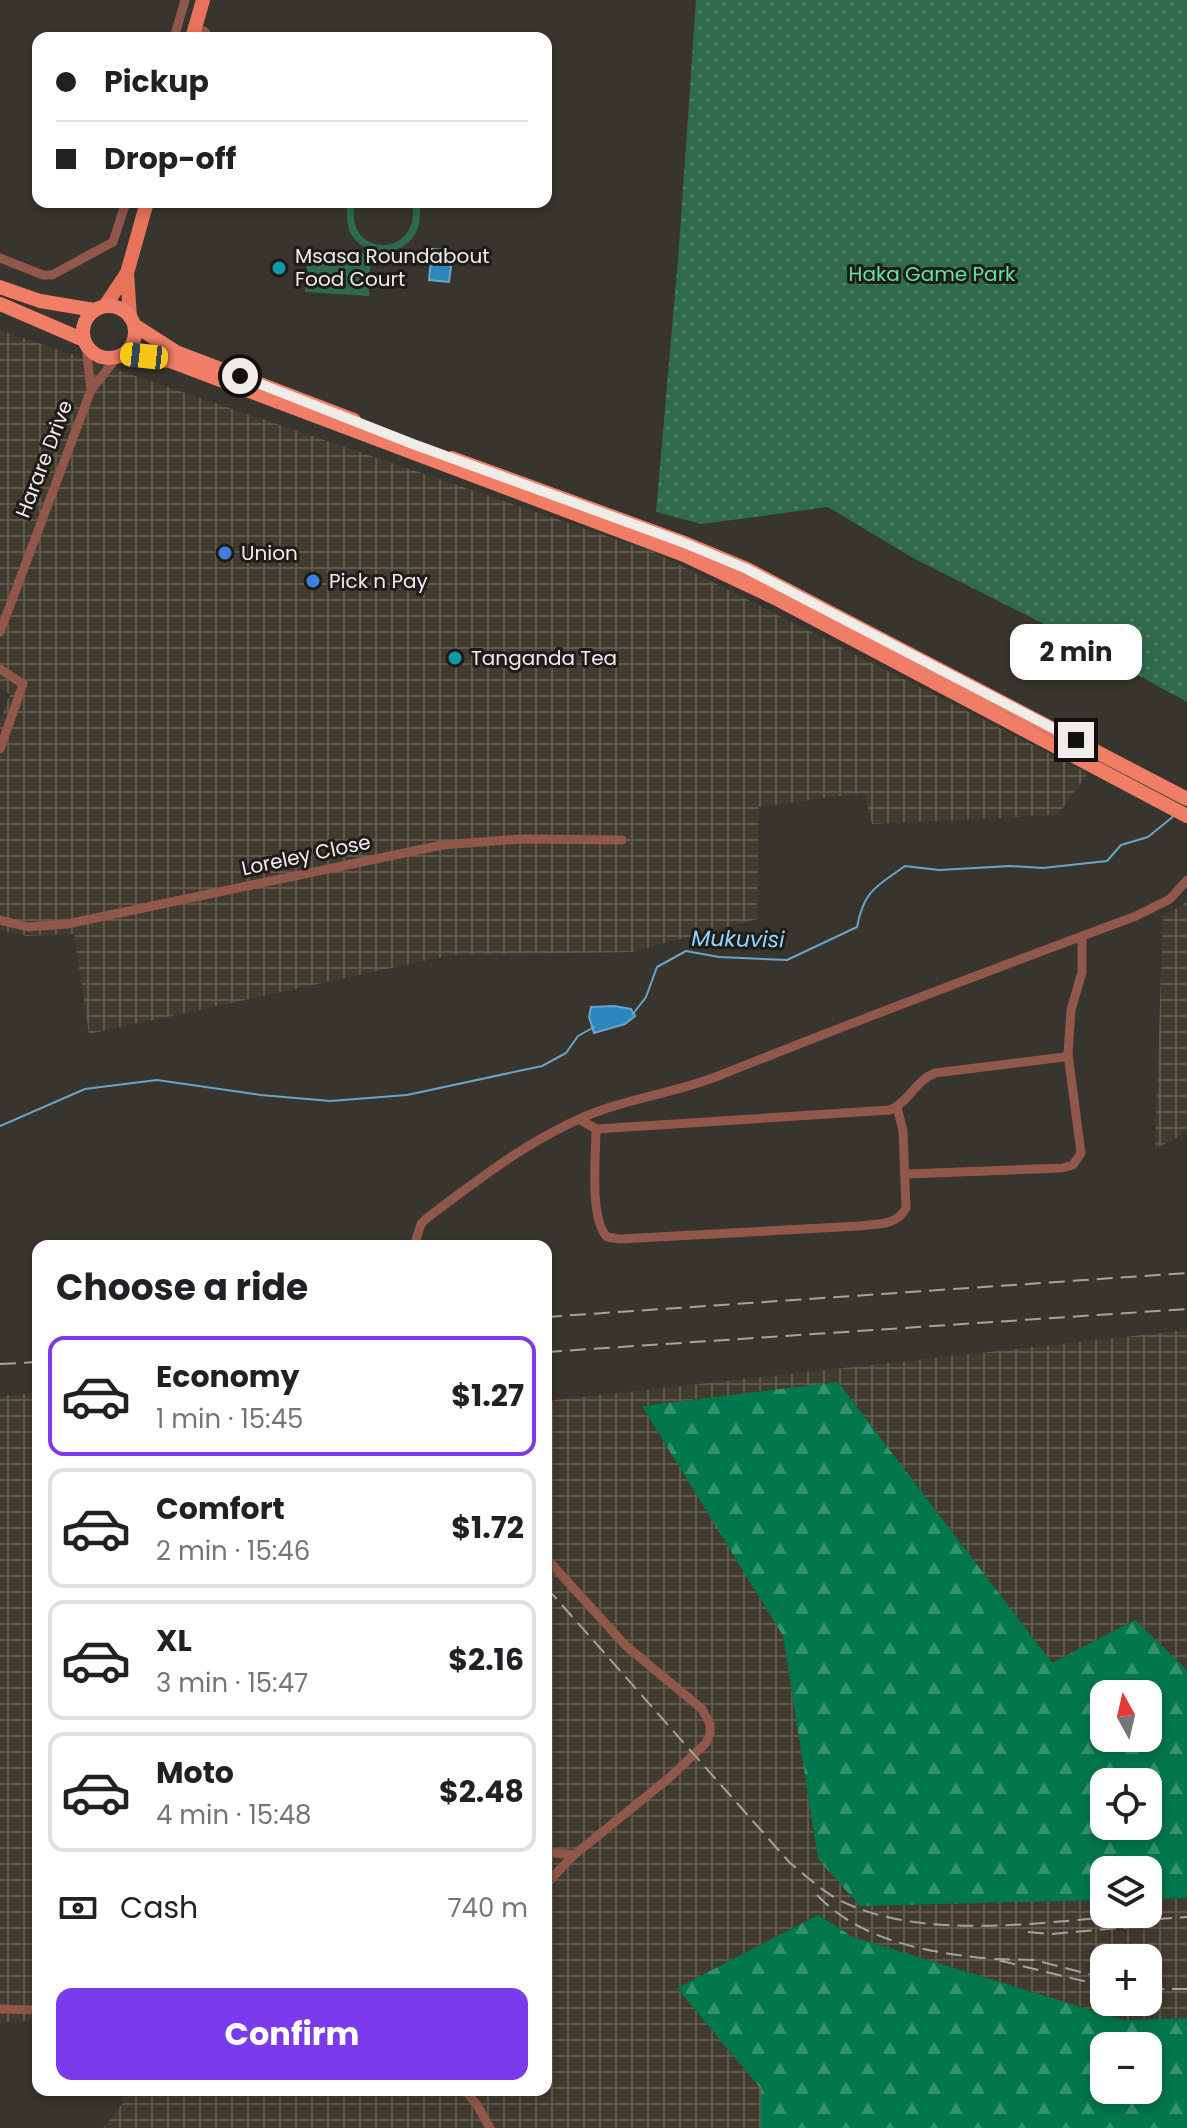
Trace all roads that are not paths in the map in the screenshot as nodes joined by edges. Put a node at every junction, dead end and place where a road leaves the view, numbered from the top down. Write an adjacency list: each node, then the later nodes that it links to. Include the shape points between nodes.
1 (185, 0): 3 (street)
2 (200, 1): 4 (main road)
3 (176, 32)
4 (194, 32)
5 (124, 208): 7 (street)
6 (145, 208): 8 (main road)
7 (113, 242): 8 (street); 9 (street, via 52,275)
8 (133, 248): 10 (main road)
9 (0, 258)
10 (127, 273): 13 (main road); 14 (main road)
11 (0, 287): 13 (highway, via 40,301)
12 (0, 304): 15 (highway)
13 (99, 308): 14 (highway, via 121,309); 15 (highway, via 84,324)
14 (132, 321): 16 (highway, via 132,345); 21 (highway, via 176,352 747,569)
15 (85, 342): 16 (highway, via 100,357); 17 (street, Harare Drive)
16 (120, 355): 17 (street, Harare Drive); 21 (highway, via 170,361 684,555)
17 (91, 390): 18 (street, Harare Drive)
18 (0, 632)
19 (0, 669): 20 (street, via 23,684)
20 (0, 749)
21 (1183, 807)
22 (622, 840): 24 (street, Loreley Close, via 471,842 67,924 28,927)
23 (1187, 880): 25 (street, via 1170,899)
24 (0, 920)
25 (1082, 936): 26 (street, via 1082,972 1073,1000); 28 (street, via 704,1081)
26 (1068, 1054): 27 (street, via 935,1073); 30 (street, via 1081,1153 1073,1165)
27 (897, 1107): 29 (street); 30 (street)
28 (579, 1119): 29 (street); 31 (street, via 531,1145 427,1218)
29 (596, 1129): 30 (street, via 595,1199 601,1229 612,1238 886,1223 901,1217 906,1208)
30 (907, 1174)
31 (416, 1240)
32 (552, 1565): 34 (street, via 625,1645 702,1709 710,1724 706,1743 695,1755)
33 (552, 1853): 34 (street)
34 (574, 1855): 35 (street)
35 (552, 1878)
36 (0, 2009): 37 (street)
37 (32, 2010)
38 (470, 2096): 39 (street)
39 (490, 2128)

